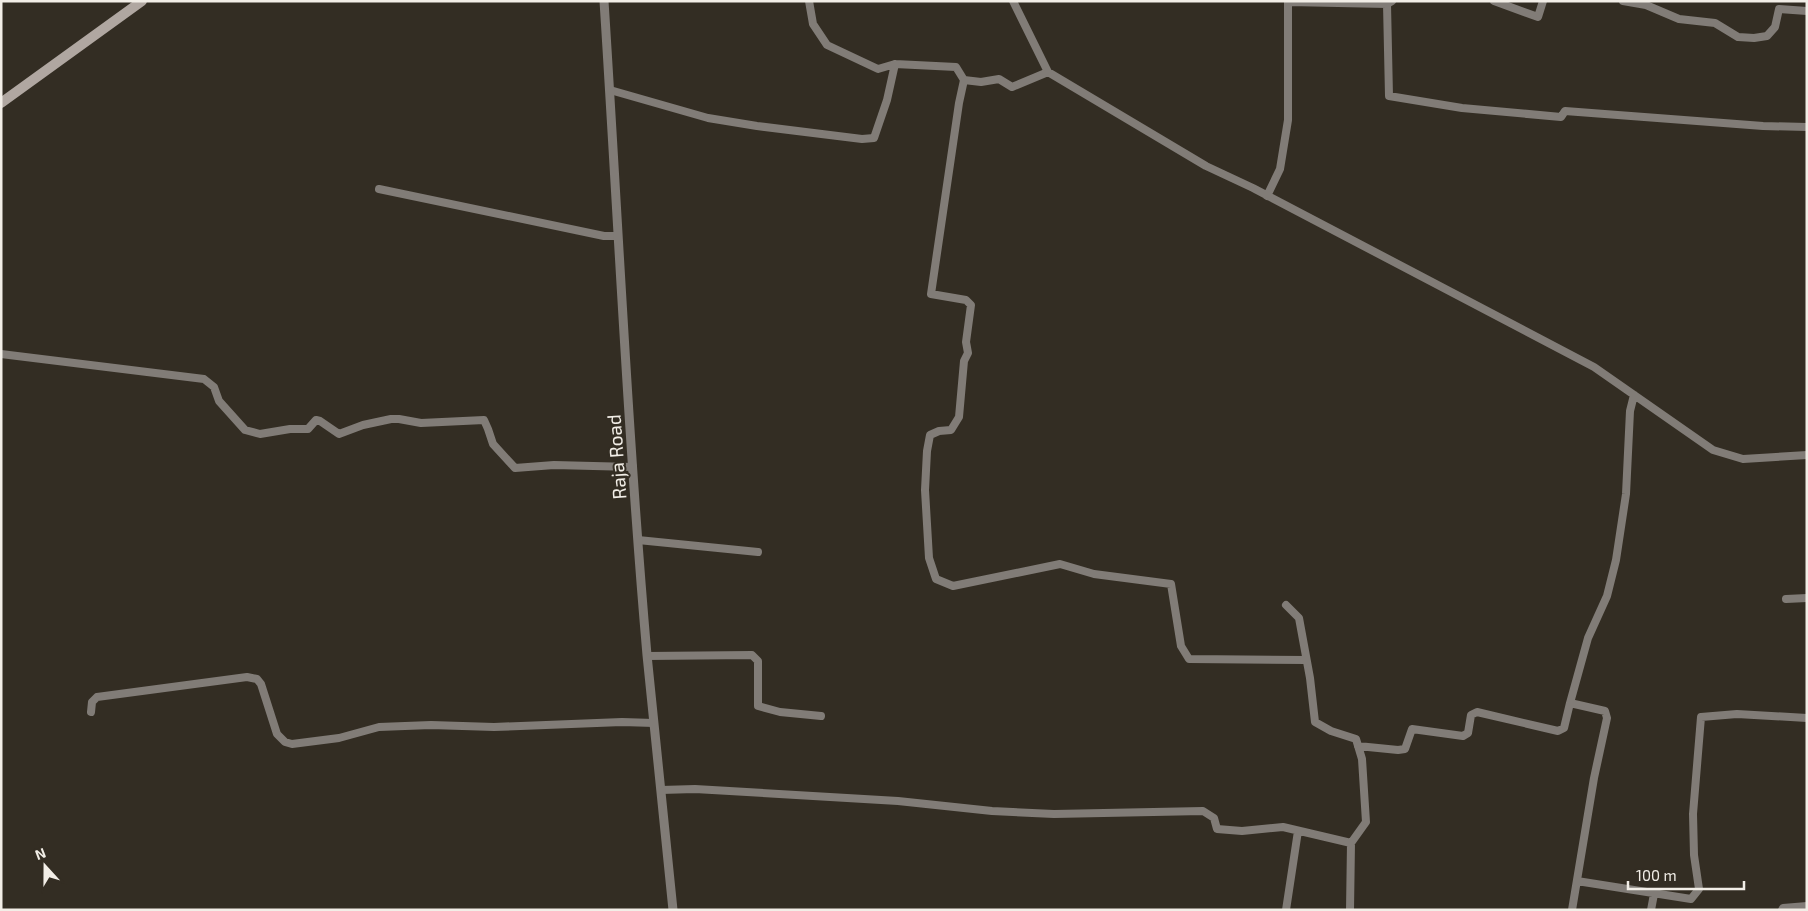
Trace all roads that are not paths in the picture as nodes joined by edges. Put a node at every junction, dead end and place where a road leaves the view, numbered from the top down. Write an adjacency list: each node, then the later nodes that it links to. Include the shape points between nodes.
1 (142, 1): 16 (main road)
2 (604, 1): 15 (street, Raja Road)
3 (808, 1): 12 (street, via 813,24 827,45 878,69)
4 (1013, 1): 13 (street)
5 (1494, 1): 6 (street, via 1538,17)
6 (1543, 1)
7 (1623, 1): 10 (street, via 1646,5 1679,19 1715,23 1738,37 1754,38 1767,36 1775,28)
8 (1288, 2): 9 (street); 19 (street, via 1288,120 1280,169)
9 (1389, 2): 17 (street, via 1389,96 1462,108 1561,117 1565,111)
10 (1780, 5): 11 (street)
11 (1807, 11)
12 (895, 64): 14 (street, via 956,67); 15 (street, via 874,138 708,118)
13 (1048, 72): 14 (street, via 1012,87 999,79); 19 (street, via 1206,166)
14 (964, 80): 31 (street, via 931,294 966,300 971,305 959,417 951,430 930,435 926,451 924,490 929,558 936,579 953,586 1060,564 1094,574 1171,584 1181,646 1189,659)
15 (610, 90): 20 (street, Raja Road)
16 (1, 103)
17 (1807, 127)
18 (379, 189): 20 (street, via 604,236)
19 (1267, 196): 22 (street, via 1594,367)
20 (617, 236): 24 (street, Raja Road)
21 (1, 354): 24 (street, via 204,379 214,386 220,401 245,430 260,434 308,429 316,420 339,434 391,419 421,423 484,420 493,444 514,468 554,465)
22 (1634, 395): 23 (street, via 1713,450 1743,459); 32 (street, via 1630,411 1626,494 1616,560 1607,596 1588,638)
23 (1807, 455)
24 (633, 467): 25 (street, Raja Road)
25 (638, 540): 26 (street); 30 (street, Raja Road)
26 (758, 552)
27 (1807, 598): 28 (street)
28 (1786, 599)
29 (1286, 605): 31 (street, via 1299,618)
30 (647, 656): 34 (street, via 752,655 758,661 758,706); 36 (street, Raja Road)
31 (1306, 660): 37 (street, via 1315,722 1330,731 1356,739)
32 (1570, 703): 37 (street, via 1564,728 1558,731 1477,712 1471,715 1468,733 1462,736 1412,729 1405,748); 41 (street, via 1605,711 1607,718)
33 (91, 712): 36 (street, via 92,702 97,697 247,677 258,681 277,734 292,744 339,738 379,727)
34 (821, 716)
35 (1807, 718): 42 (street, via 1737,714 1701,717 1693,814 1699,889 1691,899)
36 (654, 723): 38 (street, Raja Road)
37 (1358, 746): 40 (street, via 1362,759 1366,822)
38 (661, 790): 39 (street, via 888,800 1000,812 1203,811 1214,818 1217,829 1242,831 1283,827); 44 (street, Raja Road)
39 (1298, 830): 40 (street); 45 (street)
40 (1351, 843): 46 (street)
41 (1577, 881): 42 (street); 47 (street)
42 (1654, 894): 48 (street)
43 (1807, 906): 49 (street)
44 (673, 910)
45 (1286, 910)
46 (1350, 910)
47 (1572, 910)
48 (1651, 910)
49 (1782, 910)

